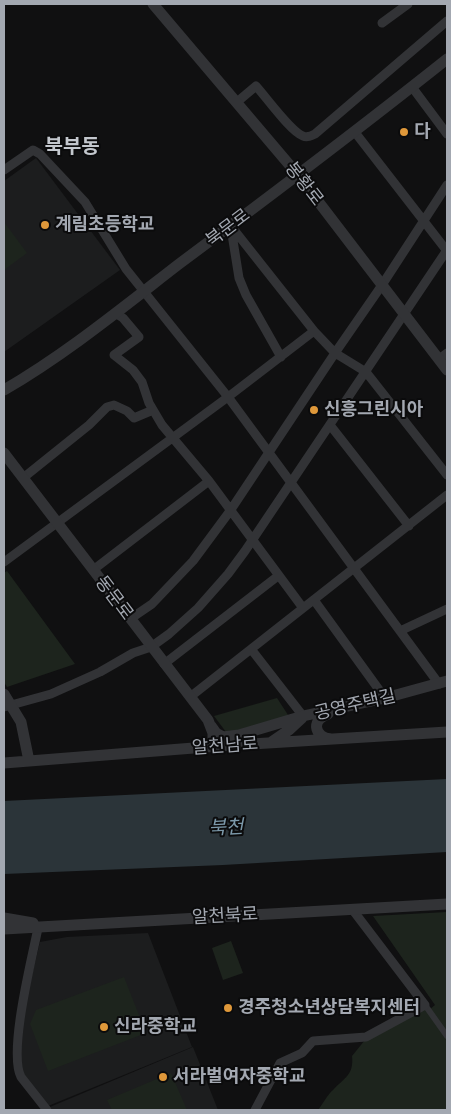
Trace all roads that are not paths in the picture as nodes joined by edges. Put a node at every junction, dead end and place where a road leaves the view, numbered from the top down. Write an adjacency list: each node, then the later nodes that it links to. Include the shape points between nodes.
1 (154, 4): 7 (street, 봉황로)
2 (408, 4): 4 (street)
3 (447, 21): 7 (street, via 308,137 295,131 256,86)
4 (382, 23)
5 (447, 59): 6 (street, 북문로)
6 (412, 87): 8 (street, 북문로); 9 (street)
7 (237, 102): 11 (street, 봉황로)
8 (354, 131): 11 (street, 북문로); 13 (street)
9 (447, 134)
10 (4, 170): 17 (street, via 33,150 40,154 85,202)
11 (298, 175): 14 (street, 북문로); 16 (street, 봉황로)
12 (447, 185): 13 (street)
13 (423, 220): 15 (street); 16 (street)
14 (231, 226): 17 (street, 북문로); 20 (street); 23 (street, via 239,278)
15 (447, 251): 19 (street)
16 (382, 286): 19 (street, 봉황로); 21 (street)
17 (143, 292): 18 (street, 북문로); 27 (street)
18 (115, 313): 26 (street, 북문로); 28 (street, via 139,337 114,355 142,382)
19 (404, 314): 22 (street, 봉황로); 25 (street)
20 (314, 331): 21 (street); 23 (street)
21 (335, 353): 25 (street); 32 (street)
22 (443, 356): 24 (street, 봉황로)
23 (281, 357): 27 (street)
24 (447, 370)
25 (366, 372): 29 (street); 33 (street)
26 (4, 390)
27 (228, 397): 30 (street); 32 (street)
28 (153, 410): 30 (street); 34 (street, via 134,418 114,405 107,407)
29 (330, 425): 36 (street); 40 (street)
30 (173, 437): 35 (street); 39 (street)
31 (4, 453): 34 (street, 동문로)
32 (269, 453): 36 (street); 38 (street)
33 (447, 475)
34 (23, 478): 39 (street, 동문로)
35 (209, 482): 38 (street); 44 (street)
36 (291, 483): 41 (street); 43 (street)
37 (445, 501): 40 (street)
38 (230, 511): 41 (street); 49 (street, via 179,578 152,604)
39 (56, 522): 42 (street); 44 (street, 동문로)
40 (409, 526): 43 (street)
41 (252, 539): 45 (street); 51 (street, via 212,594)
42 (4, 562)
43 (354, 568): 46 (street); 50 (street)
44 (92, 570): 49 (street, 동문로)
45 (278, 576): 47 (street); 53 (street)
46 (314, 600): 47 (street); 57 (street)
47 (303, 608): 52 (street)
48 (447, 609): 50 (street)
49 (130, 619): 51 (street, 동문로)
50 (400, 631): 54 (street)
51 (151, 647): 53 (street, 동문로); 58 (street, via 51,694)
52 (251, 649): 56 (street); 60 (street)
53 (164, 664): 56 (street, 동문로)
54 (443, 683): 57 (street, 공영주택길)
55 (4, 694): 58 (street)
56 (190, 697): 61 (street, 동문로)
57 (385, 698): 59 (street, 공영주택길)
58 (8, 706): 66 (street, via 21,722)
59 (344, 708): 60 (street, 공영주택길); 63 (street, via 317,721 320,734)
60 (303, 716): 61 (street, via 239,736 223,737 216,733); 64 (street, 공영주택길)
61 (208, 720): 65 (street, 동문로, via 213,733)
62 (447, 732): 63 (street, 알천남로)
63 (334, 739): 64 (street, 알천남로)
64 (270, 743): 65 (street, 알천남로)
65 (213, 747): 66 (street, 알천남로)
66 (29, 761): 67 (street, 알천남로)
67 (4, 762)
68 (447, 904): 69 (street, 알천북로)
69 (352, 909): 71 (street, 알천북로); 74 (street)
70 (4, 918): 71 (street)
71 (59, 926): 72 (street, 알천북로)
72 (38, 928): 73 (street, 알천북로); 76 (street, via 21,1014 17,1057 18,1072)
73 (4, 930)
74 (424, 1005): 75 (street); 77 (street, via 366,1037 313,1041 302,1053 280,1064)
75 (447, 1036)
76 (47, 1110)
77 (255, 1110)

